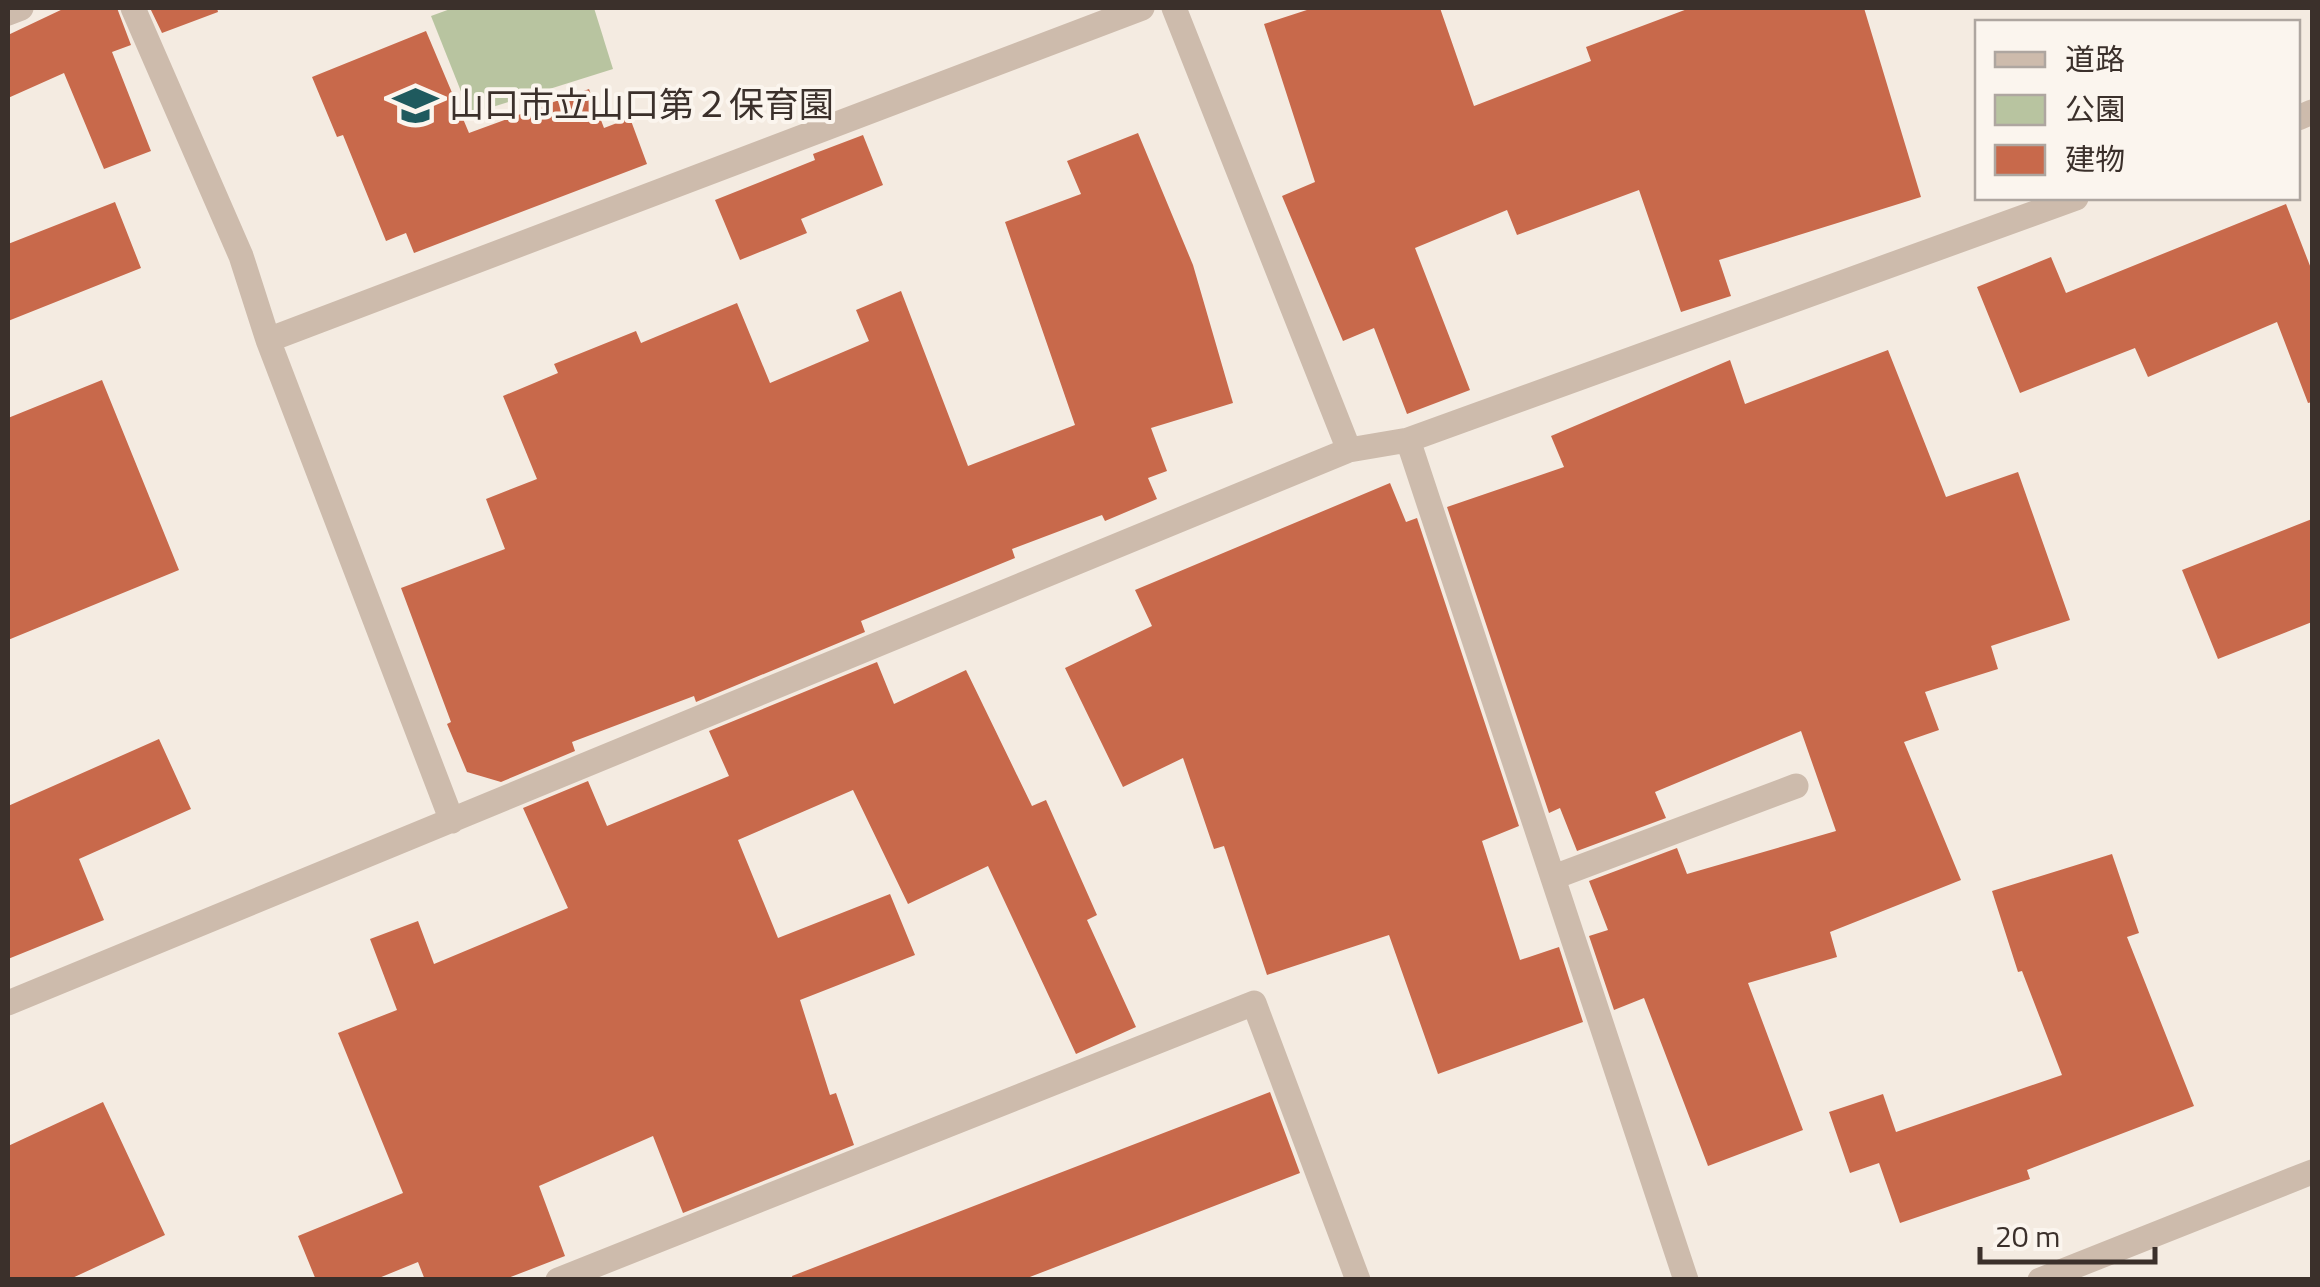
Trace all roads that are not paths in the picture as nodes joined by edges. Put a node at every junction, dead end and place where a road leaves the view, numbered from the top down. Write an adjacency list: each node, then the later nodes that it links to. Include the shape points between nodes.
1 (21, 8): 5 (street)
2 (133, 8): 7 (street, via 241,256)
3 (1142, 8): 7 (street)
4 (1174, 8): 9 (street)
5 (8, 14)
6 (2070, 200): 8 (street)
7 (268, 340): 11 (street)
8 (1408, 440): 9 (street); 12 (street)
9 (1350, 450): 11 (street)
10 (1796, 786): 12 (street)
11 (452, 821): 13 (street)
12 (1554, 877): 17 (street)
13 (8, 1003)
14 (2312, 1172): 18 (street)
15 (558, 1280): 16 (street, via 1254,1003)
16 (1358, 1280)
17 (1686, 1280)
18 (2040, 1280)

